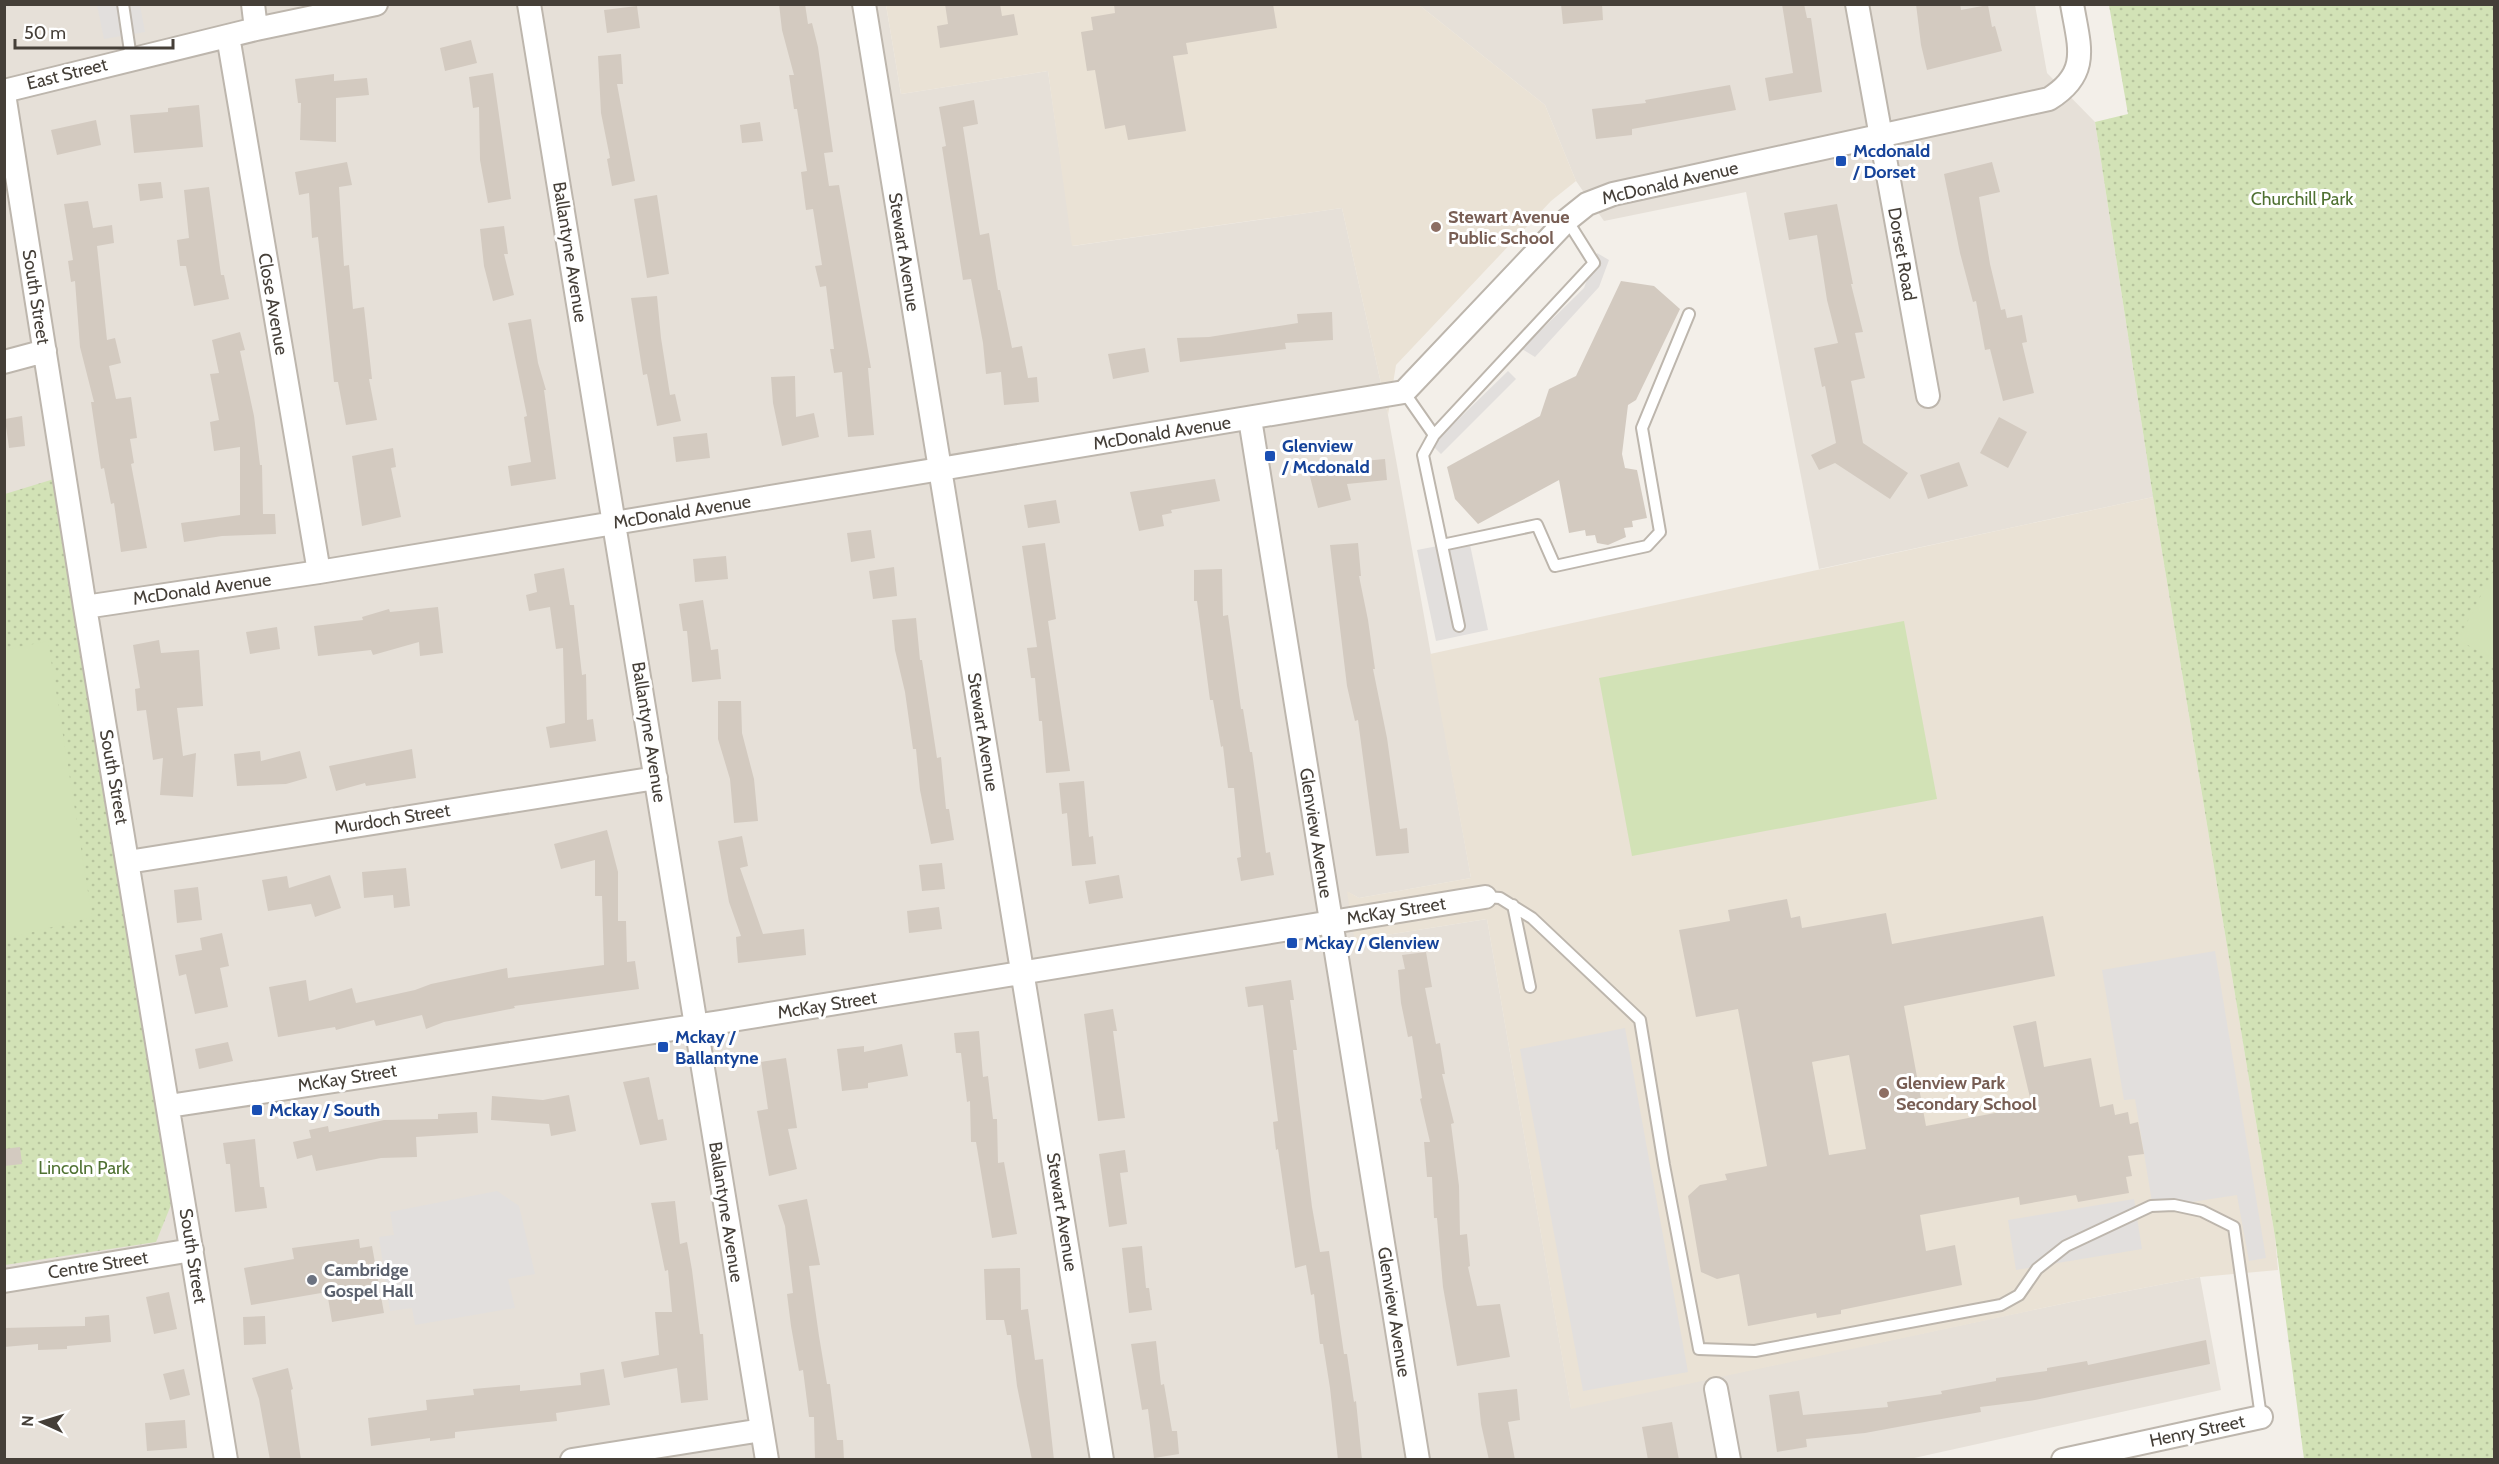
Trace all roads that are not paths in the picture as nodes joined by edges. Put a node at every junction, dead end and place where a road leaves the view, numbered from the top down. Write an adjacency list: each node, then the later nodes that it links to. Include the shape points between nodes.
1 (123, 4): 10 (lane)
2 (253, 4): 8 (street)
3 (376, 4): 8 (street, East Street)
4 (530, 4): 22 (street, Ballantyne Avenue)
5 (864, 4): 21 (street, Stewart Avenue)
6 (1857, 4): 12 (street, Dorset Road)
7 (2072, 4): 12 (street, McDonald Avenue, via 2079,64 2071,82 2057,94)
8 (256, 29): 9 (street, East Street)
9 (228, 36): 10 (street, East Street); 24 (street, Close Avenue)
10 (131, 58): 11 (street, East Street)
11 (4, 92): 15 (street, South Street)
12 (1880, 136): 13 (street, McDonald Avenue, via 1601,197); 18 (street, Dorset Road)
13 (1567, 220): 17 (street, McDonald Avenue); 20 (lane, via 1594,263)
14 (1689, 314): 23 (lane, via 1642,428 1660,532 1647,546 1555,566 1537,525)
15 (45, 351): 16 (street); 25 (street, South Street)
16 (4, 362)
17 (1404, 392): 19 (street, McDonald Avenue); 20 (lane)
18 (1928, 396)
19 (1250, 419): 21 (street, McDonald Avenue); 31 (street, Glenview Avenue)
20 (1434, 435): 23 (lane, via 1423,455)
21 (940, 470): 22 (street, McDonald Avenue); 32 (street, Stewart Avenue)
22 (615, 523): 24 (street, McDonald Avenue); 27 (street, Ballantyne Avenue)
23 (1442, 544): 26 (lane)
24 (319, 572): 25 (street, McDonald Avenue)
25 (85, 606): 28 (street, South Street)
26 (1459, 626)
27 (656, 778): 28 (street, Murdoch Street); 34 (street, Ballantyne Avenue)
28 (128, 862): 35 (street, South Street)
29 (1485, 897): 30 (lane, via 1500,898); 31 (street, McKay Street)
30 (1513, 905): 33 (lane); 39 (lane, via 1532,918 1640,1020 1699,1350 1755,1351 2001,1305 2019,1295 2037,1269 2066,1246 2151,1206 2174,1205 2202,1211 2234,1227)
31 (1330, 922): 32 (street, McKay Street); 45 (street, Glenview Avenue)
32 (1022, 972): 34 (street, McKay Street); 44 (street, Stewart Avenue)
33 (1530, 987)
34 (696, 1025): 35 (street, McKay Street); 40 (street, Ballantyne Avenue)
35 (169, 1106): 36 (street, South Street)
36 (192, 1251): 37 (street, Centre Street); 41 (street, South Street)
37 (4, 1281)
38 (1716, 1389): 46 (street)
39 (2261, 1417): 47 (street, Henry Street)
40 (762, 1430): 42 (street); 43 (street, Ballantyne Avenue)
41 (226, 1460)
42 (572, 1460)
43 (767, 1460)
44 (1102, 1460)
45 (1418, 1460)
46 (1729, 1460)
47 (2063, 1460)

